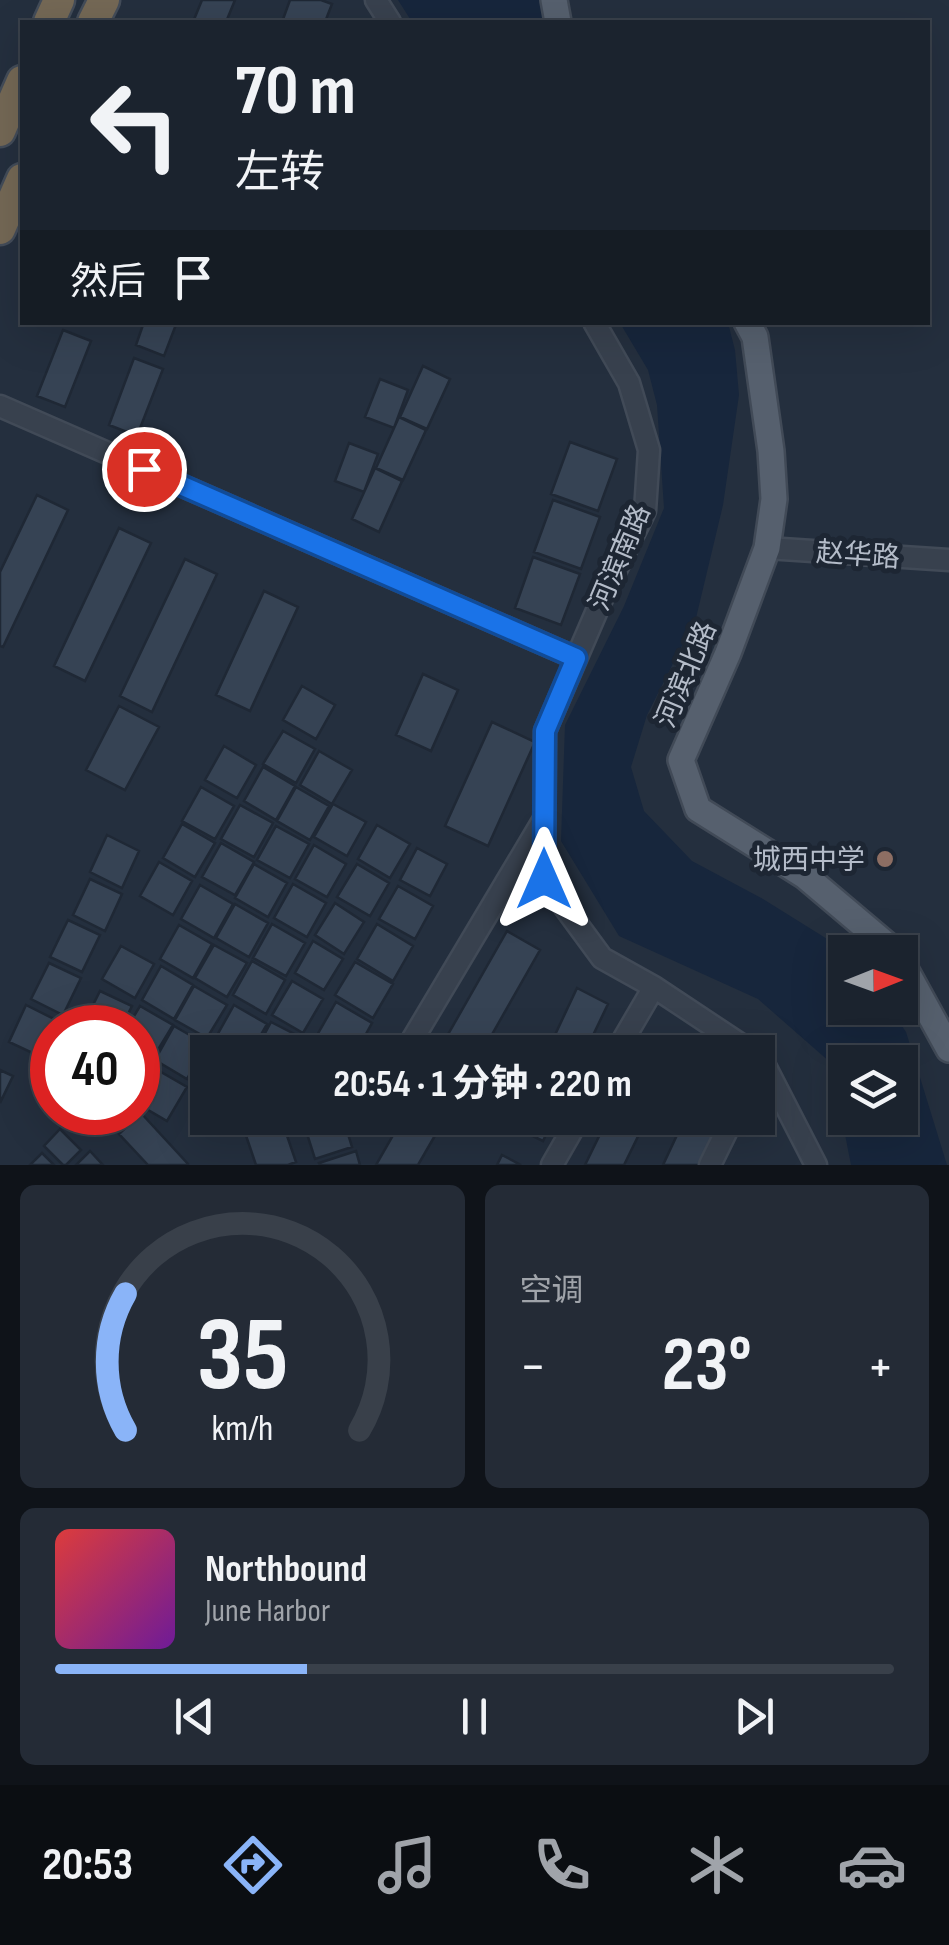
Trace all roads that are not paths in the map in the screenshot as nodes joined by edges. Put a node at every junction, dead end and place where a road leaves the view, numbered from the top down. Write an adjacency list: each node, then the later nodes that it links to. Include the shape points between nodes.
1 (20, 86): 2 (highway)
2 (0, 131)
3 (20, 183): 4 (highway)
4 (0, 228)
5 (596, 325): 10 (street, 河滨南路, via 630,383 649,450 645,511)
6 (749, 325): 8 (main road, 河滨北路, via 774,499)
7 (0, 406): 10 (street)
8 (767, 548): 9 (street, 赵华路); 12 (main road, 河滨北路, via 680,760 698,810 805,876)
9 (949, 560)
10 (576, 658): 11 (street, 河滨南路, via 545,731)
11 (545, 817): 13 (street, 河滨南路, via 544,879 602,958); 15 (street)
12 (875, 935)
13 (654, 987): 16 (street); 17 (street, 河滨南路)
14 (918, 993): 18 (main road)
15 (415, 1035)
16 (626, 1035)
17 (724, 1035)
18 (949, 1049)
19 (775, 1091): 24 (street, 河滨南路)
20 (569, 1135): 22 (street)
21 (724, 1135): 23 (street)
22 (552, 1165)
23 (710, 1165)
24 (816, 1165)

